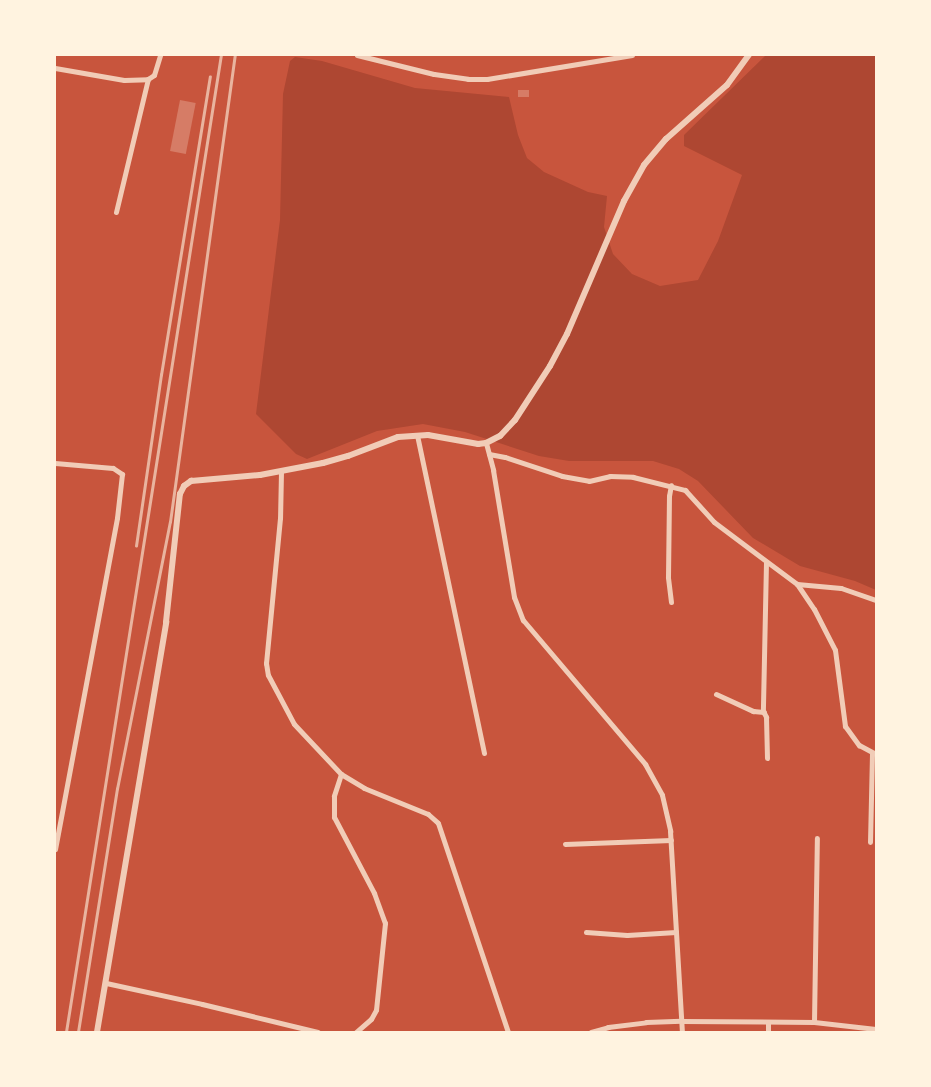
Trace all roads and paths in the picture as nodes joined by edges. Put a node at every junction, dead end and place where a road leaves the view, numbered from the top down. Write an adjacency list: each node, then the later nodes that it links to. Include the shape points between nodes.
1 (160, 55): 7 (street, via 154,75)
2 (357, 55): 5 (street, via 468,80)
3 (632, 55): 5 (street)
4 (749, 55): 10 (street, via 727,84 666,139 644,165 624,201 550,366 507,429)
5 (609, 57)
6 (55, 68): 7 (street, via 124,80)
7 (148, 79): 8 (street)
8 (116, 212)
9 (417, 435): 10 (street); 13 (street, via 398,437 348,456); 21 (street)
10 (486, 444): 11 (street)
11 (489, 454): 14 (street, via 580,480 633,477); 26 (street, via 514,597 523,620 645,764 662,795)
12 (55, 463): 29 (street, via 114,468 122,474 117,518)
13 (281, 472): 24 (street, via 280,518 266,663 274,688 294,724); 32 (street, via 191,481 180,494 166,622)
14 (671, 485): 15 (street, via 685,490 714,522); 18 (street, via 668,576)
15 (766, 562): 16 (street); 20 (street)
16 (797, 584): 17 (street, via 840,588); 22 (street, via 835,650 845,726 859,745)
17 (876, 600)
18 (671, 602)
19 (716, 694): 20 (street, via 753,711)
20 (764, 712): 23 (street)
21 (484, 753)
22 (874, 754): 27 (street)
23 (767, 758)
24 (341, 774): 40 (street, via 334,796 334,817 374,892 385,928 376,1010); 41 (street, via 364,788 428,814 438,823)
25 (817, 838): 35 (street)
26 (671, 840): 28 (street); 31 (street)
27 (870, 842)
28 (565, 844)
29 (55, 849)
30 (586, 932): 31 (street, via 619,935)
31 (676, 932): 33 (street)
32 (106, 983): 38 (street); 39 (street)
33 (681, 1021): 34 (street); 37 (street, via 646,1022); 43 (street)
34 (768, 1022): 35 (street); 44 (street)
35 (814, 1022): 36 (street)
36 (876, 1029)
37 (608, 1030): 42 (street)
38 (97, 1032)
39 (318, 1032)
40 (356, 1032)
41 (508, 1032)
42 (591, 1032)
43 (682, 1032)
44 (768, 1032)

